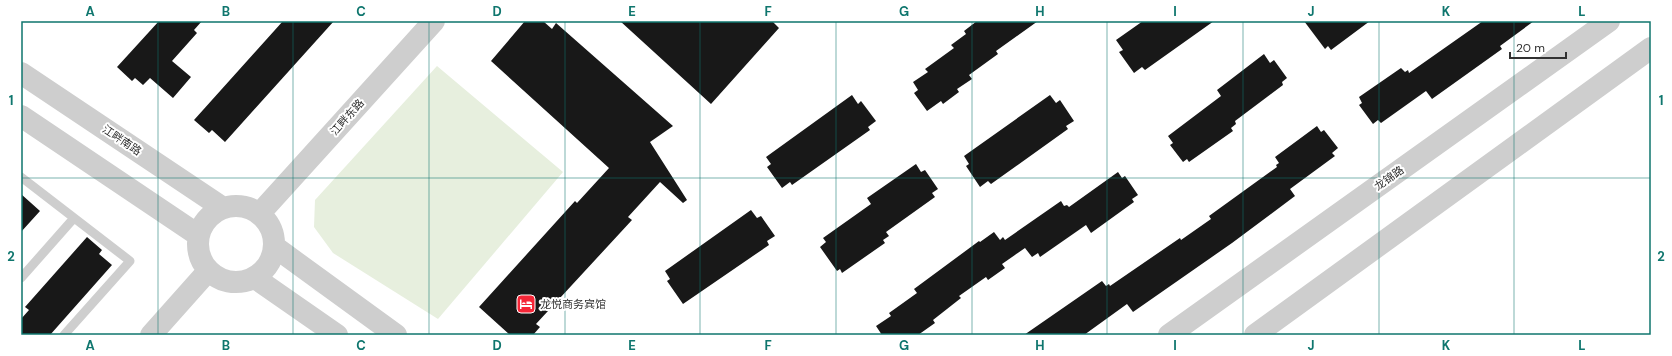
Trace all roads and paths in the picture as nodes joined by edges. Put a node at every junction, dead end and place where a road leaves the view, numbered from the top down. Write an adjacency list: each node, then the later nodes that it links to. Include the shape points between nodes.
1 (434, 21): 8 (street, 江畔东路)
2 (1609, 21): 19 (street, 龙锦路)
3 (1651, 48): 20 (street)
4 (21, 73): 7 (street, 江畔南路)
5 (21, 116): 10 (street)
6 (21, 177): 9 (lane)
7 (223, 208): 8 (street, via 236,205); 10 (street, via 212,214)
8 (260, 213): 11 (street, via 269,222 274,234)
9 (74, 218): 13 (lane); 15 (lane, via 130,260)
10 (198, 235): 12 (street, via 201,260)
11 (275, 247): 14 (street, via 272,260); 18 (street)
12 (208, 271): 14 (street, via 230,282 243,282); 16 (street)
13 (21, 278)
14 (255, 278): 17 (street)
15 (64, 335)
16 (151, 335)
17 (337, 335)
18 (396, 335)
19 (1169, 335)
20 (1255, 335)

